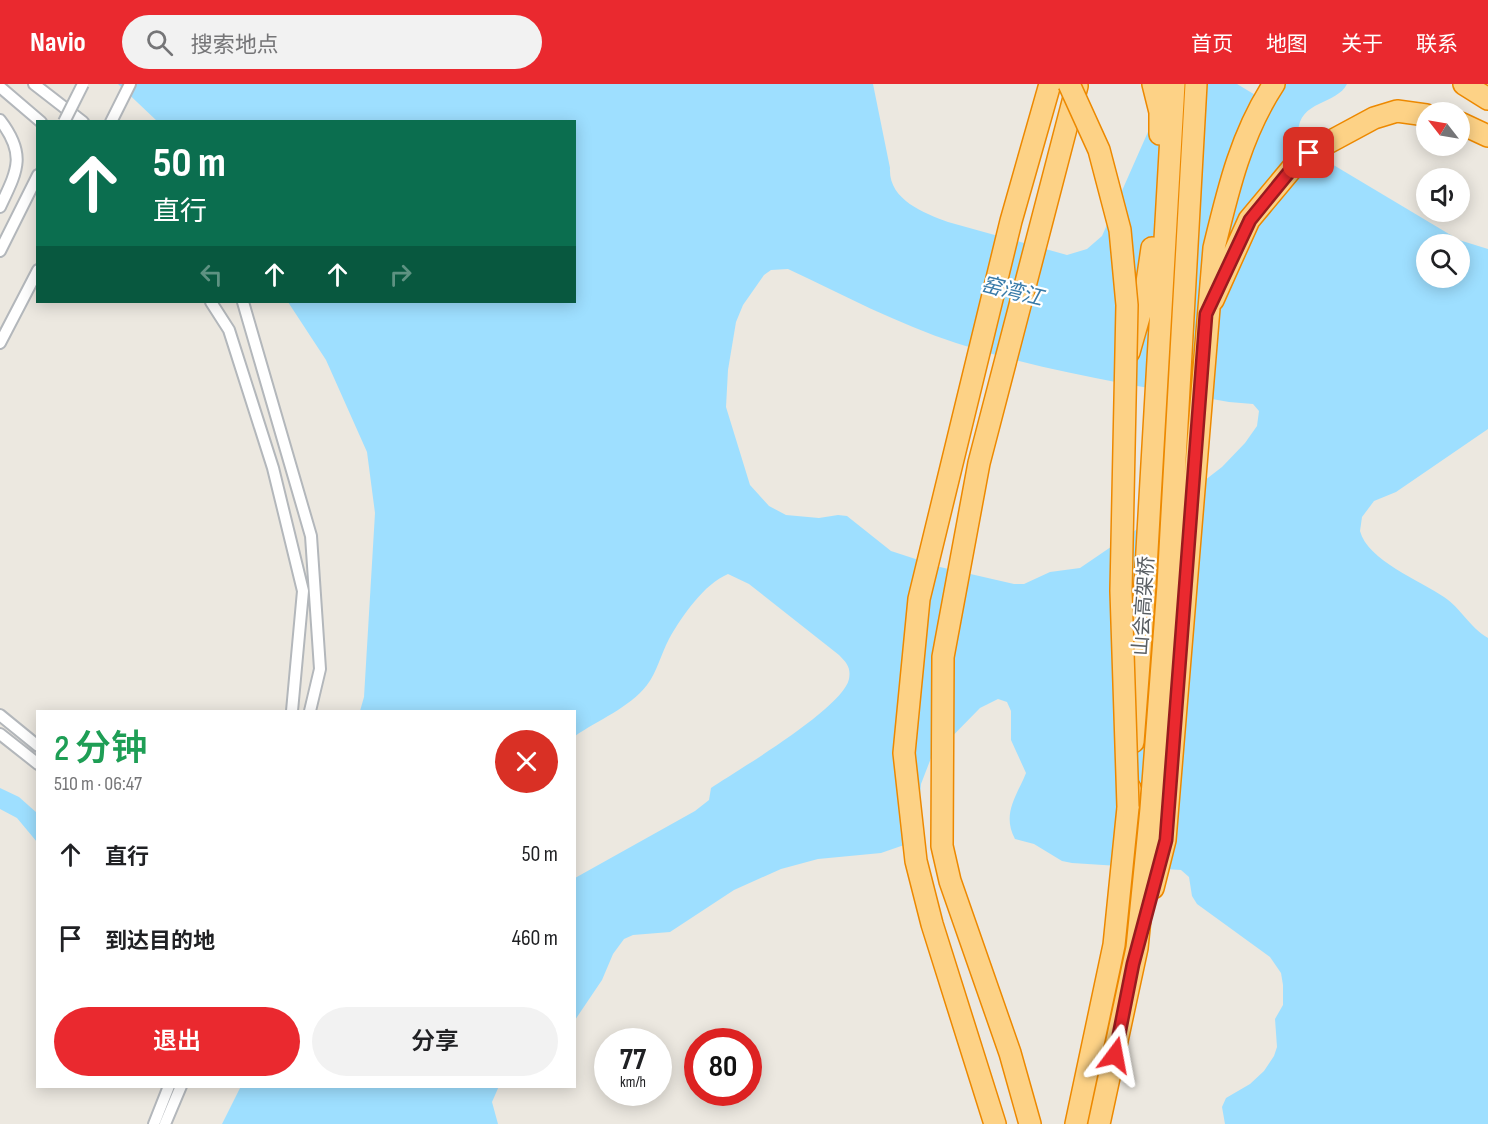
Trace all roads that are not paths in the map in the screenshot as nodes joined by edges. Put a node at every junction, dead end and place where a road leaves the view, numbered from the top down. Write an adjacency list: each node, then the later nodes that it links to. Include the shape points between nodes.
1 (34, 84): 18 (street)
2 (83, 84): 17 (street, bridge)
3 (130, 84): 19 (street)
4 (1050, 84): 44 (highway, via 1011,221 919,599 904,753 916,861)
5 (1069, 84): 30 (highway, bridge, via 1099,150 1120,230 1127,305)
6 (1078, 84): 45 (highway, via 979,463 943,657 942,846)
7 (1153, 84): 30 (highway, bridge, via 1160,112 1162,179 1145,296)
8 (1174, 84): 37 (highway, 山会高架桥, bridge, via 1146,573)
9 (1196, 84): 38 (highway, 山会高架桥, via 1168,586)
10 (1275, 84): 28 (highway, via 1249,130 1231,175 1214,248)
11 (1464, 84): 13 (highway)
12 (0, 87): 16 (street)
13 (1488, 99)
14 (1416, 114): 28 (highway, via 1397,111 1374,118 1309,153 1294,166 1250,220)
15 (0, 120): 23 (street, via 13,136 18,167)
16 (39, 120)
17 (65, 120)
18 (79, 120)
19 (112, 120)
20 (1470, 128): 21 (highway)
21 (1488, 136)
22 (36, 179): 24 (street)
23 (0, 207)
24 (0, 251)
25 (36, 274): 29 (street)
26 (212, 303): 31 (street, via 229,330 270,458 303,591)
27 (243, 303): 32 (street, via 311,536 320,669)
28 (1206, 314): 38 (highway, via 1166,840)
29 (0, 343)
30 (1126, 364): 37 (highway, bridge, via 1121,591)
31 (292, 710)
32 (310, 710)
33 (0, 715): 35 (street)
34 (0, 734): 36 (street)
35 (36, 744)
36 (36, 762)
37 (1128, 807): 39 (highway, 山会高架桥, via 1114,945)
38 (1133, 964): 48 (highway, 山会高架桥)
39 (1102, 1012): 46 (highway); 47 (highway, 山会高架桥)
40 (168, 1088): 42 (street)
41 (180, 1088): 43 (street)
42 (154, 1124)
43 (165, 1124)
44 (994, 1124)
45 (1030, 1124)
46 (1062, 1124)
47 (1076, 1124)
48 (1099, 1124)

